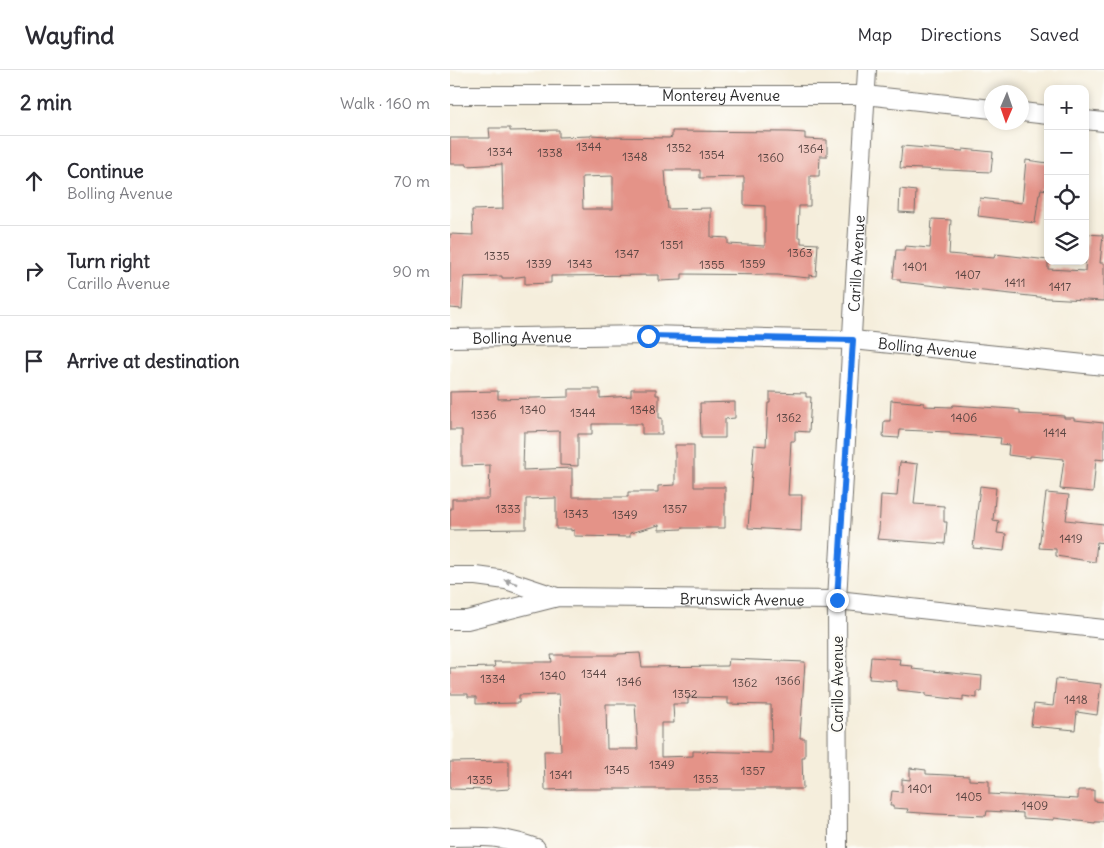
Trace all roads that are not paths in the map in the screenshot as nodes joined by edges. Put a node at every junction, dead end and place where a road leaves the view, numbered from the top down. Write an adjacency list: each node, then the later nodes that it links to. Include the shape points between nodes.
1 (867, 70): 3 (street, Carillo Avenue)
2 (450, 95): 3 (street, Monterey Avenue)
3 (865, 95): 4 (street, Monterey Avenue); 10 (street, Carillo Avenue)
4 (984, 108)
5 (1029, 113): 6 (street)
6 (1044, 115)
7 (1089, 120): 8 (street)
8 (1104, 122)
9 (450, 338): 10 (street, Bolling Avenue, via 648,336)
10 (853, 340): 11 (street, Bolling Avenue); 14 (street, Carillo Avenue)
11 (1104, 366)
12 (450, 576): 13 (street, Brunswick Avenue, one-way to 12, via 506,580)
13 (558, 597): 14 (street, Brunswick Avenue); 15 (street, Brunswick Avenue, via 467,620)
14 (837, 600): 16 (street, Brunswick Avenue); 19 (street, Carillo Avenue)
15 (450, 620)
16 (1104, 629)
17 (450, 837): 18 (street, via 492,836)
18 (536, 848)
19 (838, 848)

